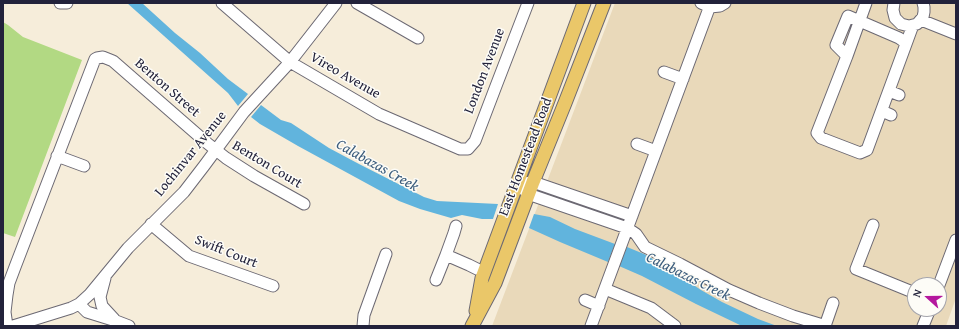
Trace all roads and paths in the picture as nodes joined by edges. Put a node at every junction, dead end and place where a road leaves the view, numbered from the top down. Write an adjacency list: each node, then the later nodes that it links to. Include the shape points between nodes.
1 (60, 3): 2 (street)
2 (67, 3)
3 (222, 3): 19 (street, Vireo Avenue)
4 (336, 3): 19 (street, Lochinvar Avenue)
5 (358, 3): 17 (street)
6 (528, 3): 23 (street, London Avenue, via 477,134)
7 (584, 3): 28 (main road, East Homestead Road)
8 (604, 3): 29 (main road, East Homestead Road)
9 (725, 3): 13 (street, via 720,6)
10 (866, 3): 14 (street)
11 (893, 3): 15 (street, via 892,10 897,22 905,26)
12 (923, 3): 15 (street, via 924,12)
13 (707, 4): 21 (street)
14 (860, 20): 18 (street, via 900,38); 18 (street, via 848,16 836,45 847,56 817,133 821,138 860,153 867,150 894,93)
15 (917, 23): 16 (street); 18 (street)
16 (956, 34)
17 (418, 38)
18 (906, 44)
19 (290, 62): 23 (street, Vireo Avenue, via 379,114 460,149); 24 (street, Lochinvar Avenue, via 244,112)
20 (664, 72): 21 (street)
21 (683, 79): 25 (street)
22 (637, 144): 25 (street)
23 (468, 149)
24 (216, 150): 26 (street, Benton Street, via 113,61 101,57 95,60); 30 (street, Benton Court, via 254,176); 32 (street, Lochinvar Avenue, via 184,192)
25 (656, 151): 31 (street)
26 (57, 156): 27 (street); 52 (street, via 14,266 5,312)
27 (84, 166)
28 (517, 184): 29 (street); 51 (main road, East Homestead Road, via 482,278)
29 (531, 188): 31 (street); 35 (street); 51 (main road, East Homestead Road, via 495,283)
30 (304, 204)
31 (632, 216): 35 (street)
32 (152, 224): 40 (street, Lochinvar Avenue); 43 (street, Swift Court, via 189,256)
33 (873, 225): 45 (street, via 856,270)
34 (456, 226): 38 (street)
35 (627, 228): 44 (street); 58 (street, via 636,234 645,247 729,290 792,316)
36 (956, 240): 41 (street)
37 (386, 254): 55 (street, via 364,315)
38 (446, 255): 39 (street); 42 (street)
39 (477, 269)
40 (105, 275): 48 (street, Lochinvar Avenue); 50 (street, via 100,297 102,306)
41 (942, 277)
42 (436, 280)
43 (273, 286)
44 (605, 289): 49 (street); 57 (street, via 651,308)
45 (907, 289)
46 (585, 300): 49 (street)
47 (834, 303): 58 (street)
48 (79, 304): 50 (street, via 87,312); 53 (street, Lochinvar Avenue)
49 (599, 306): 56 (street)
50 (116, 320): 54 (street)
51 (473, 323)
52 (7, 326)
53 (13, 326)
54 (129, 326)
55 (363, 326)
56 (591, 326)
57 (675, 326)
58 (825, 326)

